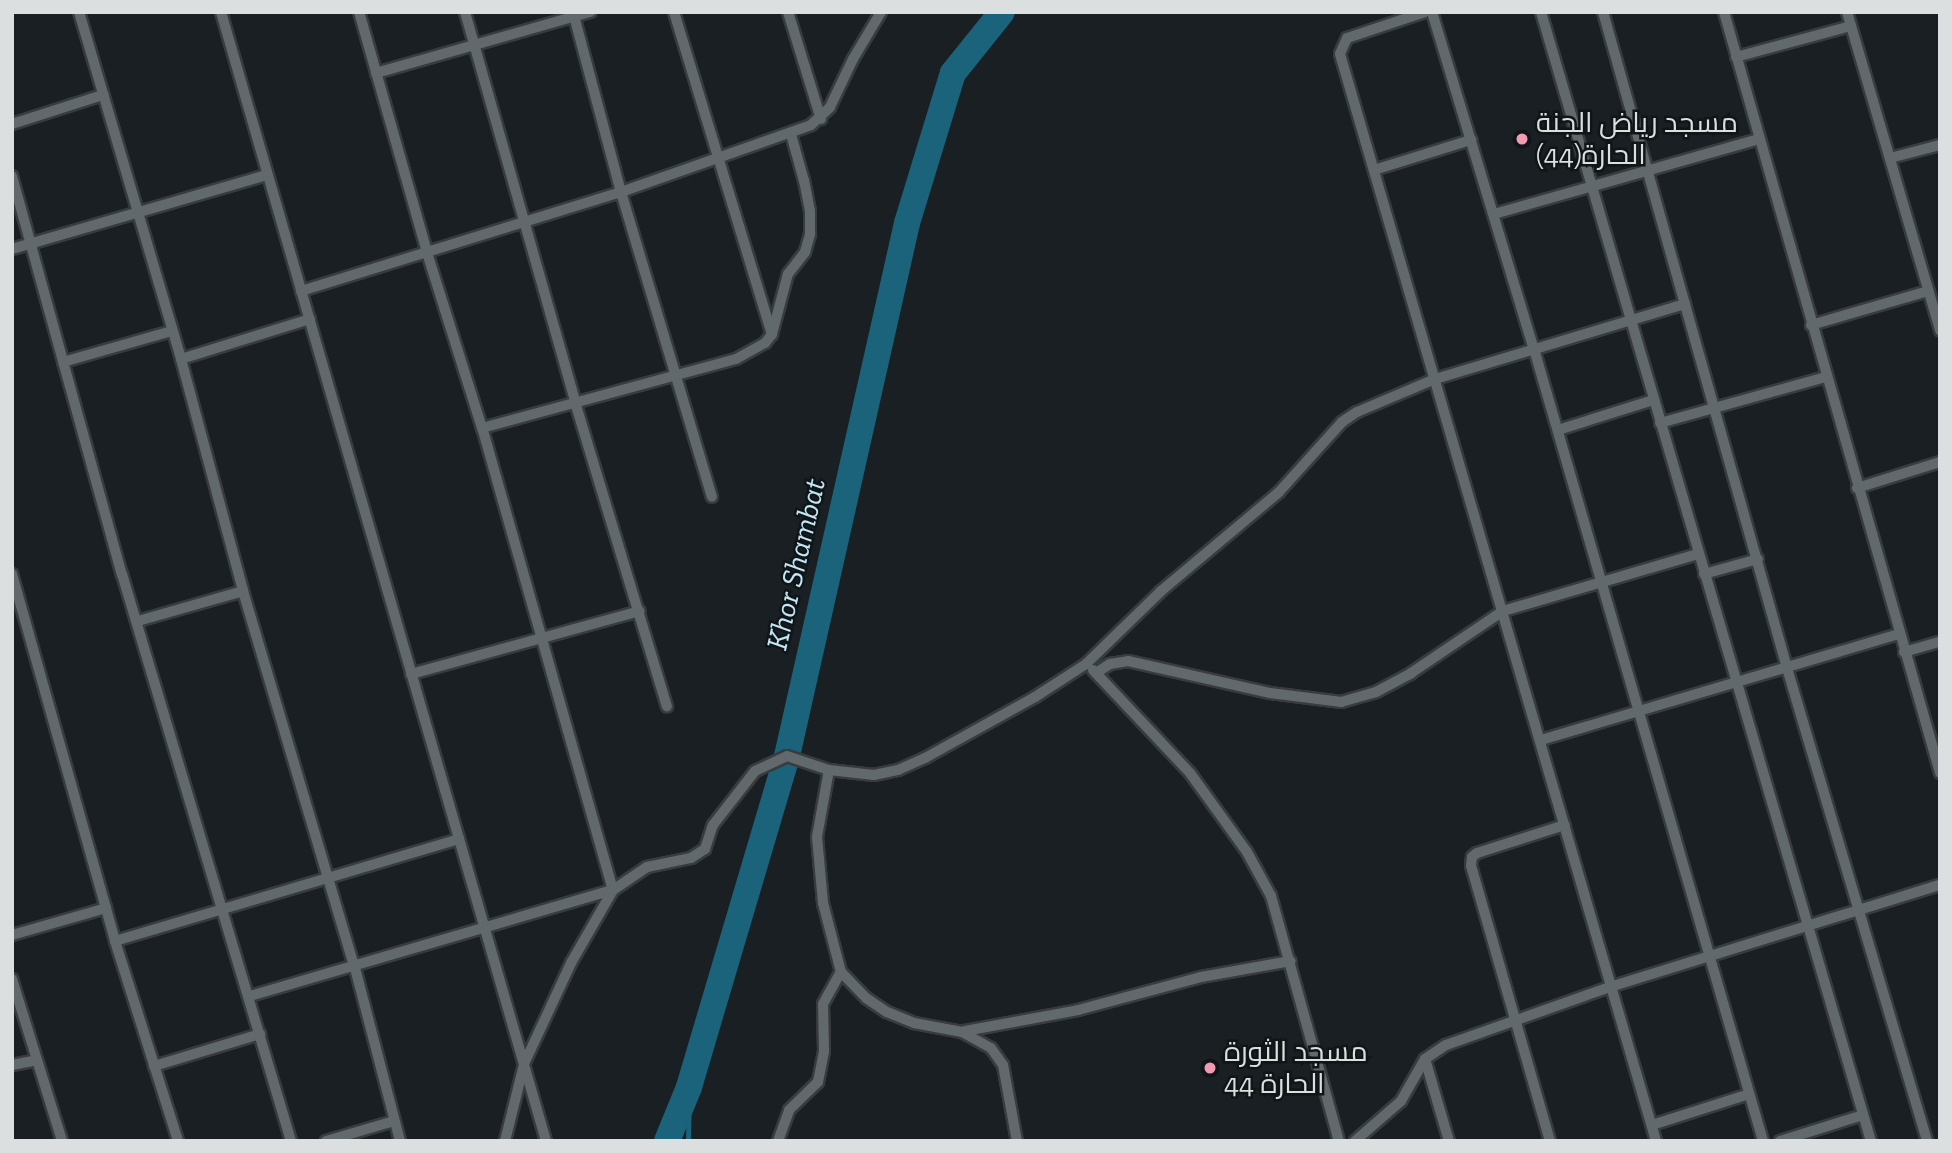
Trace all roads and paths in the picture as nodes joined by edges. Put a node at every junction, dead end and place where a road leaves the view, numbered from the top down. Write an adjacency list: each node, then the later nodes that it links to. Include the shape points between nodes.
1 (79, 12): 20 (street)
2 (221, 12): 31 (street)
3 (359, 12): 19 (street)
4 (465, 12): 17 (street)
5 (590, 12): 15 (street)
6 (674, 12): 28 (street)
7 (788, 12): 21 (street)
8 (881, 12): 21 (street)
9 (1424, 12): 29 (street, via 1347,38 1342,44 1340,54)
10 (1432, 12): 25 (street)
11 (1541, 12): 33 (street)
12 (1602, 12): 30 (street)
13 (1724, 12): 18 (street)
14 (1847, 12): 16 (street)
15 (573, 14): 17 (street); 34 (street)
16 (1851, 26): 18 (street); 27 (street)
17 (475, 45): 19 (street); 37 (street)
18 (1737, 57): 24 (street)
19 (376, 73): 40 (street)
20 (103, 95): 22 (street); 35 (street)
21 (821, 118): 23 (street)
22 (12, 124)
23 (791, 134): 28 (street); 49 (street, via 810,211 810,234 805,252 788,274)
24 (1759, 139): 30 (street); 46 (street)
25 (1471, 140): 29 (street); 36 (street)
26 (1940, 145): 27 (street)
27 (1890, 158): 42 (street)
28 (718, 160): 34 (street); 49 (street)
29 (1374, 170): 55 (street)
30 (1646, 170): 33 (street); 43 (street)
31 (267, 175): 35 (street); 41 (street)
32 (12, 176): 38 (street)
33 (1593, 185): 36 (street); 45 (street)
34 (621, 192): 37 (street); 53 (street)
35 (138, 212): 38 (street); 47 (street)
36 (1494, 214): 50 (street)
37 (525, 222): 40 (street); 57 (street)
38 (32, 243): 39 (street); 52 (street)
39 (12, 248)
40 (427, 252): 41 (street); 60 (street)
41 (301, 291): 44 (street)
42 (1928, 291): 46 (street); 48 (street)
43 (1685, 304): 45 (street); 58 (street)
44 (310, 319): 51 (street); 82 (street)
45 (1630, 320): 50 (street); 56 (street)
46 (1811, 325): 54 (street)
47 (172, 331): 51 (street); 52 (street)
48 (1940, 331)
49 (772, 334): 53 (street, via 758,349 736,359)
50 (1535, 349): 55 (street); 61 (street)
51 (181, 359): 70 (street)
52 (63, 362): 74 (street)
53 (675, 374): 57 (street); 64 (street)
54 (1826, 377): 58 (street); 63 (street)
55 (1435, 379): 72 (street); 79 (street, via 1342,422 1279,492 1161,591)
56 (1653, 400): 59 (street); 61 (street)
57 (575, 402): 60 (street); 71 (street)
58 (1715, 408): 59 (street); 66 (street)
59 (1660, 423): 65 (street)
60 (482, 428): 76 (street)
61 (1558, 430): 69 (street)
62 (1940, 462): 63 (street)
63 (1857, 488): 75 (street)
64 (712, 497)
65 (1699, 554): 68 (street); 69 (street)
66 (1758, 559): 68 (street); 80 (street)
67 (12, 574): 73 (street)
68 (1704, 574): 83 (street)
69 (1601, 582): 72 (street); 85 (street)
70 (243, 591): 74 (street); 91 (street)
71 (639, 611): 76 (street); 84 (street)
72 (1503, 611): 81 (street, via 1411,673 1376,692 1341,702 1270,693 1128,660); 86 (street)
73 (18, 615): 94 (street)
74 (138, 621): 95 (street)
75 (1900, 634): 78 (street); 80 (street)
76 (540, 638): 82 (street); 93 (street)
77 (1940, 642): 78 (street)
78 (1905, 652): 88 (street)
79 (1086, 664): 81 (street); 87 (street, via 970,735 898,770 864,775)
80 (1787, 668): 83 (street); 96 (street)
81 (1096, 673): 102 (street, via 1191,773 1222,814 1271,896)
82 (411, 674): 90 (street)
83 (1735, 683): 85 (street); 97 (street)
84 (667, 706)
85 (1639, 711): 86 (street); 101 (street)
86 (1541, 740): 89 (street)
87 (829, 770): 93 (street, via 787,756 755,771 713,825 705,849 691,858 647,867); 104 (street, via 817,837 823,903)
88 (1940, 773)
89 (1565, 825): 106 (street); 108 (street, via 1472,857)
90 (459, 839): 91 (street); 98 (street)
91 (328, 878): 95 (street); 103 (street)
92 (1940, 885): 96 (street)
93 (613, 890): 98 (street); 113 (street, via 571,963)
94 (106, 908): 99 (street); 100 (street)
95 (223, 909): 100 (street); 107 (street)
96 (1857, 910): 97 (street); 137 (street)
97 (1807, 926): 101 (street); 117 (street)
98 (485, 929): 103 (street); 113 (street)
99 (12, 934)
100 (115, 941): 115 (street)
101 (1709, 956): 106 (street); 116 (street)
102 (1291, 961): 109 (street); 129 (street)
103 (355, 968): 107 (street); 118 (street)
104 (841, 972): 109 (street, via 887,1012 914,1023); 127 (street, via 823,1004 824,1051 818,1082 789,1110)
105 (12, 979): 112 (street)
106 (1613, 986): 108 (street); 119 (street)
107 (250, 996): 110 (street)
108 (1513, 1020): 111 (street, via 1446,1045); 132 (street)
109 (962, 1032): 128 (street, via 992,1048 1003,1065)
110 (260, 1034): 115 (street); 122 (street)
111 (1425, 1059): 130 (street, via 1401,1101); 131 (street)
112 (37, 1060): 114 (street); 120 (street)
113 (524, 1064): 125 (street); 126 (street)
114 (12, 1065)
115 (154, 1066): 121 (street)
116 (1749, 1094): 119 (street); 134 (street)
117 (1863, 1115): 135 (street); 136 (street)
118 (394, 1121): 123 (street); 124 (street)
119 (1651, 1125): 133 (street)
120 (62, 1141)
121 (178, 1141)
122 (291, 1141)
123 (326, 1141)
124 (400, 1141)
125 (505, 1141)
126 (546, 1141)
127 (778, 1141)
128 (1017, 1141)
129 (1339, 1141)
130 (1355, 1141)
131 (1449, 1141)
132 (1550, 1141)
133 (1656, 1141)
134 (1763, 1141)
135 (1780, 1141)
136 (1871, 1141)
137 (1927, 1141)

